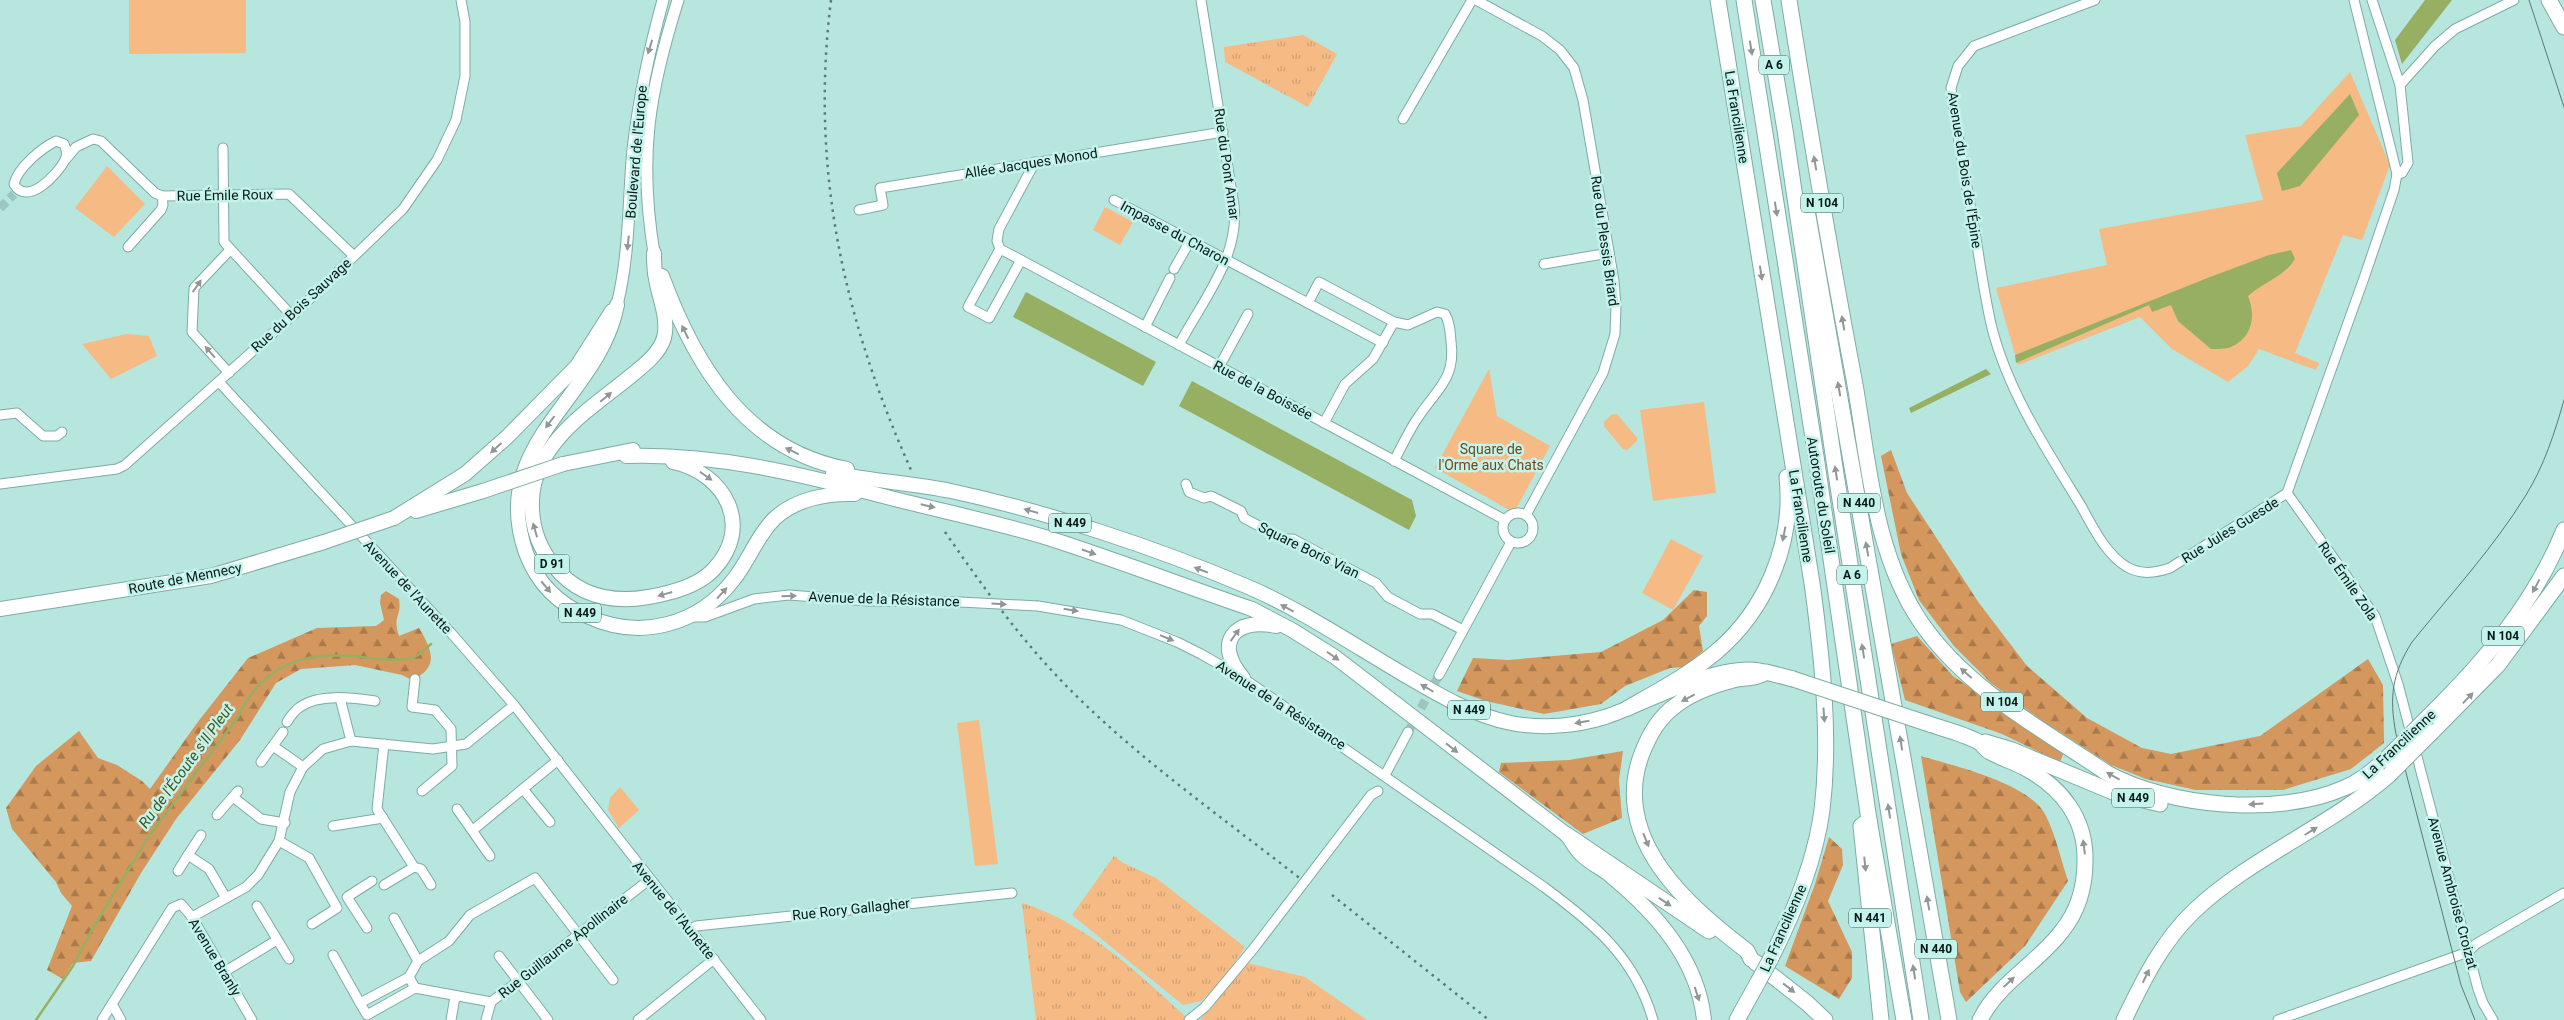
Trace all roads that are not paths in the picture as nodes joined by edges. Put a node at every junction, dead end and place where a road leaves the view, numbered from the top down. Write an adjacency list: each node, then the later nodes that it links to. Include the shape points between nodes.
1 (461, 0): 37 (street, Rue du Bois Sauvage, via 465,22 464,76 456,120 437,160 403,208)
2 (663, 0): 42 (main road, Boulevard de l'Europe / D 91, one-way to 42, via 639,97 629,238)
3 (678, 0): 35 (main road, Boulevard de l'Europe / D 91, via 658,63 648,122 646,188)
4 (1201, 0): 20 (street, Rue du Pont Amar)
5 (1472, 0): 18 (street)
6 (1476, 0): 36 (street, Rue du Plessis Briard, via 1542,36 1560,50 1574,68 1583,100)
7 (1718, 0): 53 (highway, La Francilienne, one-way to 53)
8 (1744, 0): 103 (highway, Autoroute du Soleil / A 6, one-way to 103)
9 (1763, 0): 19 (highway, Autoroute du Soleil / A 6)
10 (1789, 0): 99 (highway, La Francilienne / N 104, one-way to 10, via 2175,798 2125,782 2002,702 1970,676 1934,640 1906,597 1883,538 1874,495)
11 (2095, 0): 50 (street, Avenue du Bois de l'Épine, via 1974,46 1964,56 1951,88 1992,330)
12 (2354, 0): 26 (street, Rue Jules Guesde)
13 (2372, 0): 17 (street)
14 (2514, 0): 17 (street, via 2455,29)
15 (2548, 0): 16 (highway)
16 (2564, 27)
17 (2400, 85): 26 (street, via 2408,163)
18 (1403, 119)
19 (1785, 130): 164 (highway, Autoroute du Soleil / A 6, one-way to 19); 165 (highway, N 440, one-way to 19, via 1804,192 1798,163)
20 (1223, 132): 25 (street, Allée Jacques Monod); 39 (street, Rue du Pont Amar, via 1236,219 1233,242)
21 (64, 144): 22 (street, Rue Émile Roux); 24 (street); 24 (street, via 56,141 31,160 16,177 16,192 32,192 52,177)
22 (76, 147): 24 (street); 28 (street, Rue Émile Roux, via 94,139 101,141)
23 (223, 148): 27 (street)
24 (66, 159)
25 (1035, 162): 30 (street, Allée Jacques Monod, via 880,188 883,205); 33 (street, via 999,229 997,242)
26 (2397, 174): 62 (street, Rue Jules Guesde, via 2364,278)
27 (223, 195): 28 (street, Rue Émile Roux); 34 (street, via 224,242); 37 (street, Rue Émile Roux, via 289,194)
28 (162, 196): 32 (street, Rue Émile Roux, via 164,205 161,210)
29 (1114, 200): 31 (street, Impasse du Charon)
30 (859, 210)
31 (1190, 241): 39 (street, Impasse du Charon); 46 (street)
32 (128, 247)
33 (1000, 249): 38 (street, Rue de la Boissée); 38 (street, via 968,307 989,318)
34 (230, 251): 44 (street); 51 (street, one-way to 34, via 192,332 194,288)
35 (654, 253): 57 (main road, D 91, one-way to 35, via 670,462 699,471 711,479 726,498 732,523 728,548 706,576 678,590 629,601 591,593 577,586 555,567 538,541 533,526 535,478 551,446 643,366 660,346 665,326 655,277); 59 (main road, N 449, one-way to 35, via 804,457 781,446 738,410 688,339)
36 (1609, 253): 40 (street); 64 (street, Rue du Plessis Briard, via 1616,305 1611,352 1603,373)
37 (354, 256): 44 (street, Rue du Bois Sauvage)
38 (1021, 260): 46 (street, Rue de la Boissée)
39 (1226, 260): 41 (street, Impasse du Charon); 48 (street, Rue du Pont Amar)
40 (1544, 264)
41 (1308, 304): 45 (street, via 1319,282); 47 (street, Impasse du Charon)
42 (617, 305): 65 (main road, D 91, one-way to 65, via 577,366 514,431 465,474); 71 (main road, N 449, one-way to 71, via 608,338 540,435 525,466 517,508 521,539 544,586 584,615 614,626 633,628 676,623)
43 (1248, 314): 49 (street)
44 (292, 316): 51 (street, Rue du Bois Sauvage)
45 (1394, 322): 47 (street); 58 (street, via 1408,324 1437,312 1445,314 1449,321 1453,356 1451,368 1437,394 1418,416)
46 (1145, 327): 48 (street, Rue de la Boissée)
47 (1382, 343): 55 (street, via 1373,359 1345,384)
48 (1179, 345): 49 (street, Rue de la Boissée)
49 (1220, 367): 55 (street, Rue de la Boissée)
50 (2006, 367): 62 (street, Rue Jules Guesde, via 2042,443 2100,537 2114,556 2140,573 2170,568)
51 (229, 373): 52 (street, Rue du Bois Sauvage)
52 (219, 382): 60 (street, Rue du Bois Sauvage, via 117,469); 80 (street, Avenue de l’Aunette)
53 (1781, 399): 81 (highway, one-way to 81, via 1778,414 1787,481 1787,515 1780,554 1764,592 1742,626 1716,652); 160 (highway, La Francilienne, one-way to 160, bridge, via 1818,625 1826,752 1822,811 1807,873 1788,924)
54 (0, 415): 56 (street, via 17,413 43,436 57,436)
55 (1324, 423): 58 (street, Rue de la Boissée)
56 (62, 432)
57 (621, 454): 59 (main road, via 681,448 732,454 874,481); 63 (main road, via 679,456 740,464 830,481); 65 (main road, D 91, bridge, via 564,464)
58 (1394, 461): 66 (street, Rue de la Boissée)
59 (888, 480): 81 (main road, N 449, one-way to 59, via 1592,720 1557,725 1526,725 1496,719 1442,697 1247,587 1052,517 949,491)
60 (0, 484)
61 (1186, 484): 73 (street, Square Boris Vian, via 1189,492 1204,498 1211,496 1241,511 1244,518 1283,539 1293,539 1376,583 1388,597 1420,614 1432,614)
62 (2287, 493): 92 (street, Rue Émile Zola, via 2375,616 2396,675)
63 (881, 496): 71 (main road, N 449, one-way to 63, via 722,593 775,518 794,505 837,493); 72 (main road, N 449, one-way to 72, via 976,517 1049,538 1252,609)
64 (1526, 515): 66 (street, via 1514,513); 68 (street, via 1534,528 1530,538 1521,543)
65 (394, 518): 70 (main road, Route de Mennecy / D 91, bridge, via 211,576)
66 (1505, 520): 68 (street, via 1504,534)
67 (2564, 530): 99 (highway, La Francilienne / N 104, one-way to 99, bridge, via 2517,617 2480,665 2385,760 2356,782 2325,795 2276,803)
68 (1511, 542): 73 (street)
69 (2564, 576): 167 (highway, La Francilienne / N 104, one-way to 69, bridge, via 2150,967 2199,907 2235,878 2354,802 2389,775 2498,665)
70 (0, 609)
71 (691, 617): 76 (street, Avenue de la Résistance, one-way to 76, bridge, via 705,617 754,599 789,595 868,601 1038,606 1121,620 1177,642)
72 (1292, 630): 76 (main road, one-way to 72, via 1231,664 1228,650 1240,628 1256,623); 109 (main road, N 449, one-way to 109, via 1335,657)
73 (1463, 630): 75 (street)
74 (1766, 672): 81 (main road, N 449, via 1754,668 1729,671); 86 (highway, N 449, bridge); 137 (highway, one-way to 137, via 1719,684 1675,706 1665,715 1650,735 1636,777 1635,793 1640,824 1661,870 1689,904 1748,951)
75 (1439, 675)
76 (1243, 678): 94 (street, Avenue de la Résistance)
77 (415, 679): 89 (street, via 412,707 435,710 451,729)
78 (340, 698): 79 (street); 82 (street, via 306,704); 85 (street)
79 (375, 701)
80 (514, 705): 89 (street, via 466,744); 90 (street, Avenue de l’Aunette)
81 (1628, 708)
82 (287, 722)
83 (283, 732): 88 (street)
84 (1408, 732): 94 (street)
85 (351, 741): 87 (street); 93 (street, via 324,749)
86 (1978, 742): 99 (highway, N 449, via 1990,741 2118,794 2148,802 2213,810); 166 (highway, one-way to 86, via 2000,991 2063,930 2081,894 2086,856 2078,819 2064,796 2046,780 1989,752)
87 (384, 744): 89 (street, via 432,749); 102 (street, via 378,809)
88 (273, 746): 91 (street); 93 (street)
89 (452, 747): 96 (street, via 452,766)
90 (558, 760): 95 (street); 98 (street, Avenue de l’Aunette)
91 (261, 762)
92 (2418, 763): 132 (street, Avenue Ambroise Croizat)
93 (303, 767): 105 (street, via 290,792)
94 (1385, 775): 158 (street, Avenue de la Résistance, via 1592,922 1627,963 1639,983)
95 (523, 789): 104 (street); 107 (street)
96 (422, 791)
97 (1378, 791): 157 (street, via 1371,795 1254,948 1205,1007)
98 (588, 799): 115 (street, Avenue de l'Aunette)
99 (2227, 804)
100 (457, 809): 107 (street)
101 (217, 815): 105 (street, via 235,794 261,819)
102 (383, 818): 106 (street); 113 (street)
103 (1869, 820): 162 (highway, N 441, one-way to 162, via 1861,826); 163 (highway, Autoroute du Soleil / A 6)
104 (550, 822)
105 (285, 824): 110 (street)
106 (333, 826)
107 (473, 830): 112 (street)
108 (201, 834): 111 (street)
109 (1567, 835): 137 (highway, N 449, one-way to 137); 159 (main road, one-way to 159, via 1581,854 1610,875 1662,925 1688,968)
110 (279, 841): 122 (street, via 246,887); 124 (street, via 309,858)
111 (188, 855): 114 (street); 122 (street, via 209,869)
112 (490, 856)
113 (414, 867): 117 (street); 118 (street, via 422,869)
114 (178, 870)
115 (649, 880): 129 (street, Avenue de l'Aunette); 130 (street, Rue Guillaume Apollinaire)
116 (372, 881): 121 (street)
117 (384, 885)
118 (431, 885)
119 (2564, 892): 132 (street, via 2476,944)
120 (1012, 893): 129 (street, Rue Rory Gallagher, via 775,916 696,926)
121 (347, 897): 124 (street); 128 (street)
122 (226, 898): 125 (street)
123 (257, 906): 131 (street)
124 (337, 908): 127 (street)
125 (192, 917): 139 (street, Avenue Branly); 147 (street, Avenue Branly, via 181,904 172,908)
126 (394, 918): 138 (street)
127 (312, 924)
128 (367, 928)
129 (690, 930): 136 (street, Avenue de l'Aunette)
130 (578, 935): 138 (street, via 535,878 470,915 449,941); 141 (street, Rue Guillaume Apollinaire); 142 (street)
131 (277, 940): 135 (street); 139 (street)
132 (2468, 952): 168 (street); 169 (street, Avenue Ambroise Croizat, via 2482,1003)
133 (333, 955): 146 (street)
134 (499, 956): 141 (street)
135 (289, 959)
136 (714, 959): 155 (street); 156 (street, Avenue de l'Aunette)
137 (1750, 959): 161 (highway, N 449, one-way to 161)
138 (418, 961): 140 (street)
139 (224, 972): 151 (street, Avenue Branly)
140 (409, 977): 143 (street); 146 (street)
141 (517, 980): 145 (street, Rue Guillaume Apollinaire); 154 (street)
142 (613, 980)
143 (415, 988): 144 (street, Rue Guillaume Apollinaire); 148 (street)
144 (456, 997): 145 (street, Rue Guillaume Apollinaire); 152 (street)
145 (491, 1002): 153 (street)
146 (360, 1003): 148 (street)
147 (112, 1004): 149 (street); 150 (street)
148 (367, 1017)
149 (102, 1020)
150 (121, 1020)
151 (252, 1020)
152 (451, 1020)
153 (486, 1020)
154 (548, 1020)
155 (638, 1020)
156 (761, 1020)
157 (1189, 1020)
158 (1653, 1020)
159 (1704, 1020)
160 (1737, 1020)
161 (1825, 1020)
162 (1881, 1020)
163 (1904, 1020)
164 (1921, 1020)
165 (1949, 1020)
166 (1980, 1020)
167 (2124, 1020)
168 (2278, 1020)
169 (2493, 1020)

